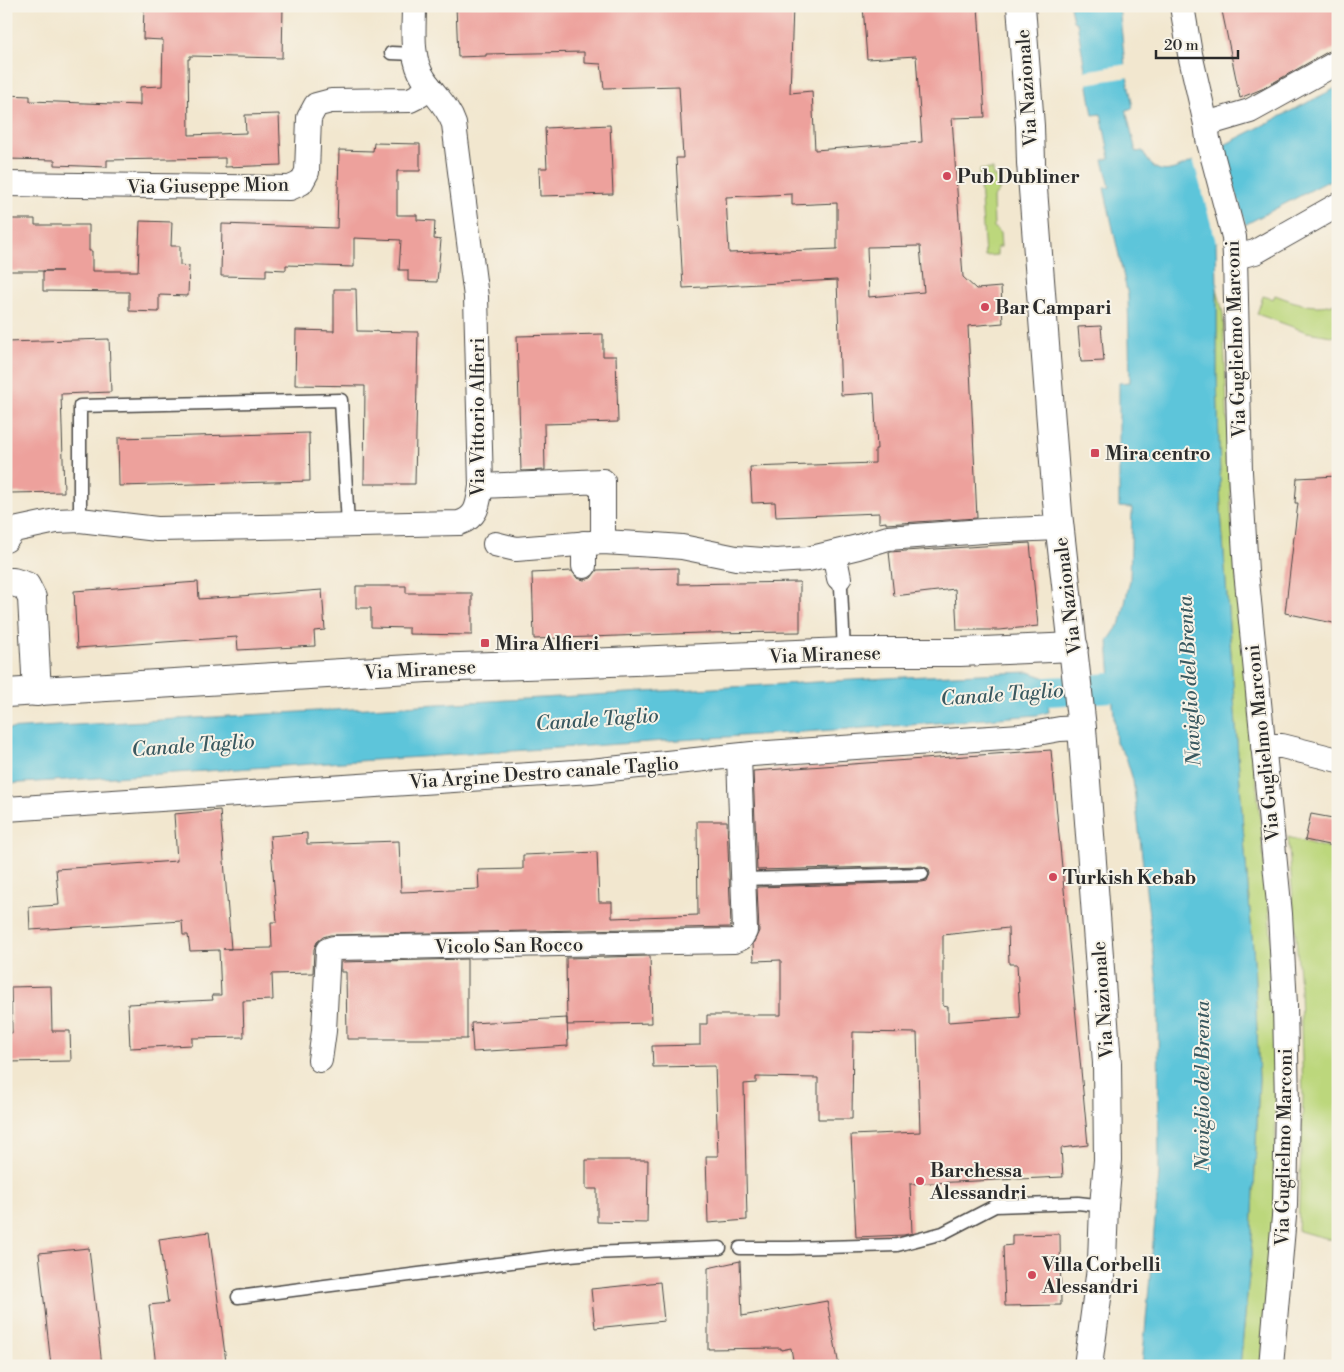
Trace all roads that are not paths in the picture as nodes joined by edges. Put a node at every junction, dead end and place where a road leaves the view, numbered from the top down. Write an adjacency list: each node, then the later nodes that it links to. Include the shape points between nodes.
1 (414, 6): 5 (street, Via Vittorio Alfieri)
2 (1021, 6): 15 (main road, Via Nazionale)
3 (1182, 6): 8 (street, Via Guglielmo Marconi)
4 (391, 53): 5 (lane)
5 (415, 54): 7 (street, Via Vittorio Alfieri, via 420,72)
6 (1338, 62): 8 (street, via 1250,111)
7 (429, 86): 9 (street, Via Giuseppe Mion, via 410,100 330,100 316,105 309,118 307,172 301,182 290,188); 12 (street, Via Vittorio Alfieri, via 449,112 456,131 476,296)
8 (1206, 124): 11 (street, Via Guglielmo Marconi)
9 (6, 184)
10 (1338, 205): 11 (street, via 1255,252)
11 (1234, 247): 27 (street, Via Guglielmo Marconi, via 1240,472)
12 (481, 486): 14 (street, Via Vittorio Alfieri, via 474,514 459,523); 18 (street, via 603,481 603,511)
13 (80, 520): 14 (street, Via Vittorio Alfieri, via 157,529); 14 (lane, via 80,406 341,400); 16 (street, Via Vittorio Alfieri, via 56,521 14,530)
14 (348, 525)
15 (1059, 528): 19 (street, via 888,538); 23 (main road, Via Nazionale)
16 (6, 540)
17 (495, 544): 18 (street, via 516,549)
18 (590, 550): 19 (street, via 682,547 736,558 776,561 808,559)
19 (834, 552): 21 (street)
20 (6, 582): 24 (main road, via 26,586 32,598)
21 (840, 582): 22 (lane)
22 (844, 652): 23 (main road, Via Miranese); 24 (main road, Via Miranese, via 427,668)
23 (1075, 655): 26 (main road, Via Nazionale)
24 (37, 692): 25 (main road, Via Miranese)
25 (6, 693)
26 (1081, 724): 28 (street, Via Argine Destro canale Taglio, via 1020,736); 34 (main road, Via Nazionale, via 1108,1063 1108,1160)
27 (1262, 746): 29 (street, via 1282,746); 39 (street, Via Guglielmo Marconi, via 1280,914 1287,1104 1285,1205)
28 (739, 756): 30 (street, Via Argine Destro canale Taglio, via 591,771); 32 (street, Vicolo San Rocco)
29 (1338, 760)
30 (6, 809)
31 (922, 874): 32 (lane)
32 (743, 880): 33 (street, Vicolo San Rocco, via 745,931 734,941 328,950)
33 (320, 1060)
34 (1104, 1206): 36 (lane, via 1078,1203 995,1206 943,1233 897,1245); 38 (main road, Via Nazionale, via 1102,1260)
35 (720, 1248): 37 (lane, via 559,1256)
36 (740, 1248)
37 (238, 1298)
38 (1088, 1366)
39 (1271, 1366)

